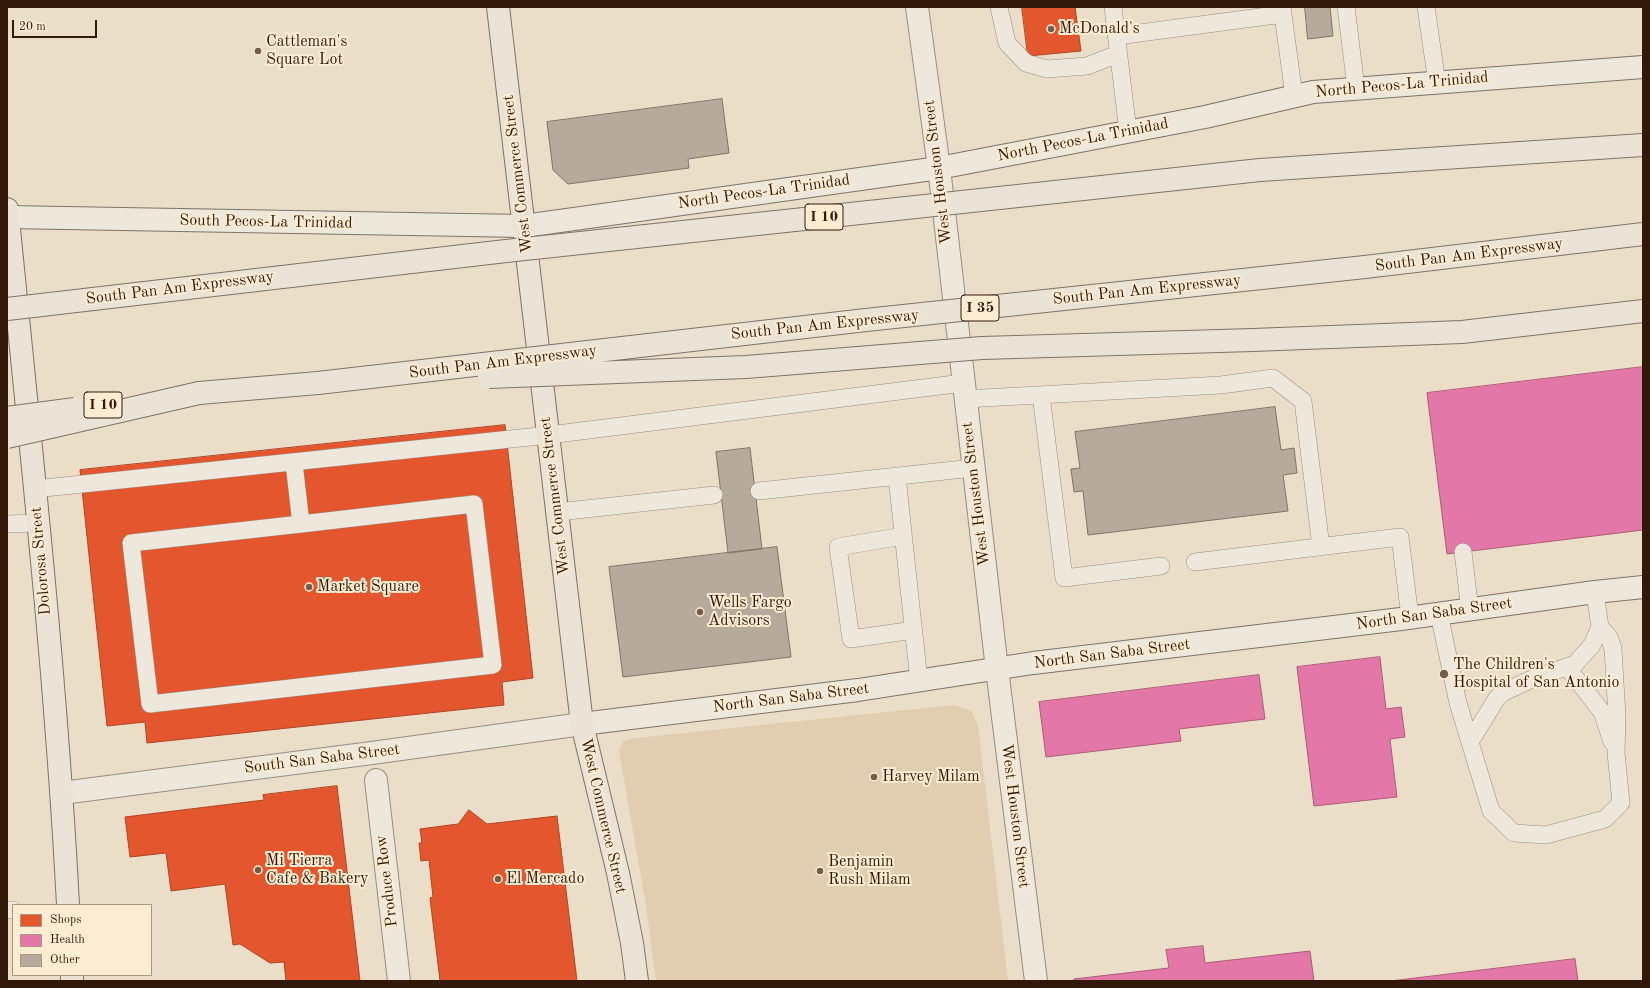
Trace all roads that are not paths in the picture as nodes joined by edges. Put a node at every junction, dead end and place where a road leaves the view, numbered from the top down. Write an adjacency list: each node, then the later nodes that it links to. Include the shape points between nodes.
1 (498, 7): 18 (main road, West Commerce Street)
2 (917, 7): 16 (main road, West Houston Street)
3 (999, 7): 9 (lane, via 1007,43 1026,63 1047,69 1086,66)
4 (1113, 7): 8 (lane)
5 (1346, 7): 12 (lane)
6 (1426, 7): 11 (lane)
7 (1282, 10): 8 (lane); 13 (lane)
8 (1117, 36): 9 (lane)
9 (1118, 54): 14 (lane)
10 (1643, 66): 11 (main road, North Pecos-La Trinidad)
11 (1437, 83): 12 (main road, North Pecos-La Trinidad)
12 (1356, 88): 13 (main road, North Pecos-La Trinidad)
13 (1294, 96): 14 (main road, North Pecos-La Trinidad)
14 (1128, 132): 16 (main road, North Pecos-La Trinidad)
15 (1643, 145): 20 (main road, South Pan Am Expressway / I 10, bridge, via 1260,170 514,250)
16 (939, 168): 18 (main road, North Pecos-La Trinidad); 23 (main road, West Houston Street)
17 (7, 215): 18 (main road, South Pecos-La Trinidad); 32 (main road, Dolorosa Street)
18 (524, 226): 27 (main road, West Commerce Street)
19 (1643, 234): 22 (main road, South Pan Am Expressway / I 35, bridge)
20 (7, 309)
21 (1643, 311): 22 (main road, I 10, bridge, via 1462,332 982,348 746,367)
22 (318, 383): 24 (main road, South Pan Am Expressway / I 10)
23 (964, 391): 25 (lane); 27 (lane); 30 (main road, West Houston Street)
24 (199, 393): 26 (main road, South Pan Am Expressway / I 10, bridge); 28 (main road, bridge)
25 (1041, 395): 40 (lane, via 1221,385 1273,378 1303,401); 43 (lane, via 1064,578)
26 (7, 418)
27 (549, 435): 29 (lane); 35 (main road, West Commerce Street)
28 (7, 437)
29 (294, 463): 32 (lane); 38 (lane)
30 (973, 468): 31 (lane); 52 (main road, West Houston Street)
31 (897, 477): 33 (lane); 39 (lane)
32 (35, 489): 36 (main road, Dolorosa Street)
33 (759, 491)
34 (714, 495): 35 (lane)
35 (558, 512): 54 (main road, West Commerce Street)
36 (38, 523): 37 (lane); 58 (main road, Dolorosa Street)
37 (7, 524)
38 (301, 524): 38 (lane, via 131,543 150,704 493,665 474,504)
39 (903, 536): 50 (lane); 50 (lane, via 838,547 851,639)
40 (1321, 547): 42 (lane); 48 (lane, via 1400,537)
41 (1463, 552): 46 (lane)
42 (1195, 562)
43 (1161, 566)
44 (1643, 587): 45 (main road, North San Saba Street)
45 (1595, 592): 46 (main road, North San Saba Street); 49 (lane)
46 (1470, 610): 47 (main road, North San Saba Street)
47 (1439, 614): 48 (main road, North San Saba Street); 55 (lane, via 1458,703)
48 (1410, 617): 52 (main road, North San Saba Street)
49 (1600, 627): 51 (lane, via 1592,645 1575,664); 56 (lane, via 1609,638 1612,649 1617,717)
50 (914, 630): 53 (lane)
51 (1567, 667): 55 (lane, via 1532,678 1504,692 1497,698); 56 (lane, via 1602,712)
52 (996, 669): 53 (main road, North San Saba Street); 62 (main road, West Houston Street)
53 (919, 681): 54 (main road, North San Saba Street)
54 (582, 724): 58 (main road, South San Saba Street); 61 (main road, West Commerce Street, via 618,873)
55 (1470, 742): 56 (lane, via 1491,811 1514,833 1546,835 1605,818 1621,803)
56 (1616, 754)
57 (376, 780): 60 (main road, Produce Row)
58 (62, 793): 59 (main road, Dolorosa Street)
59 (68, 904)
60 (399, 981)
61 (637, 981)
62 (1036, 981)

